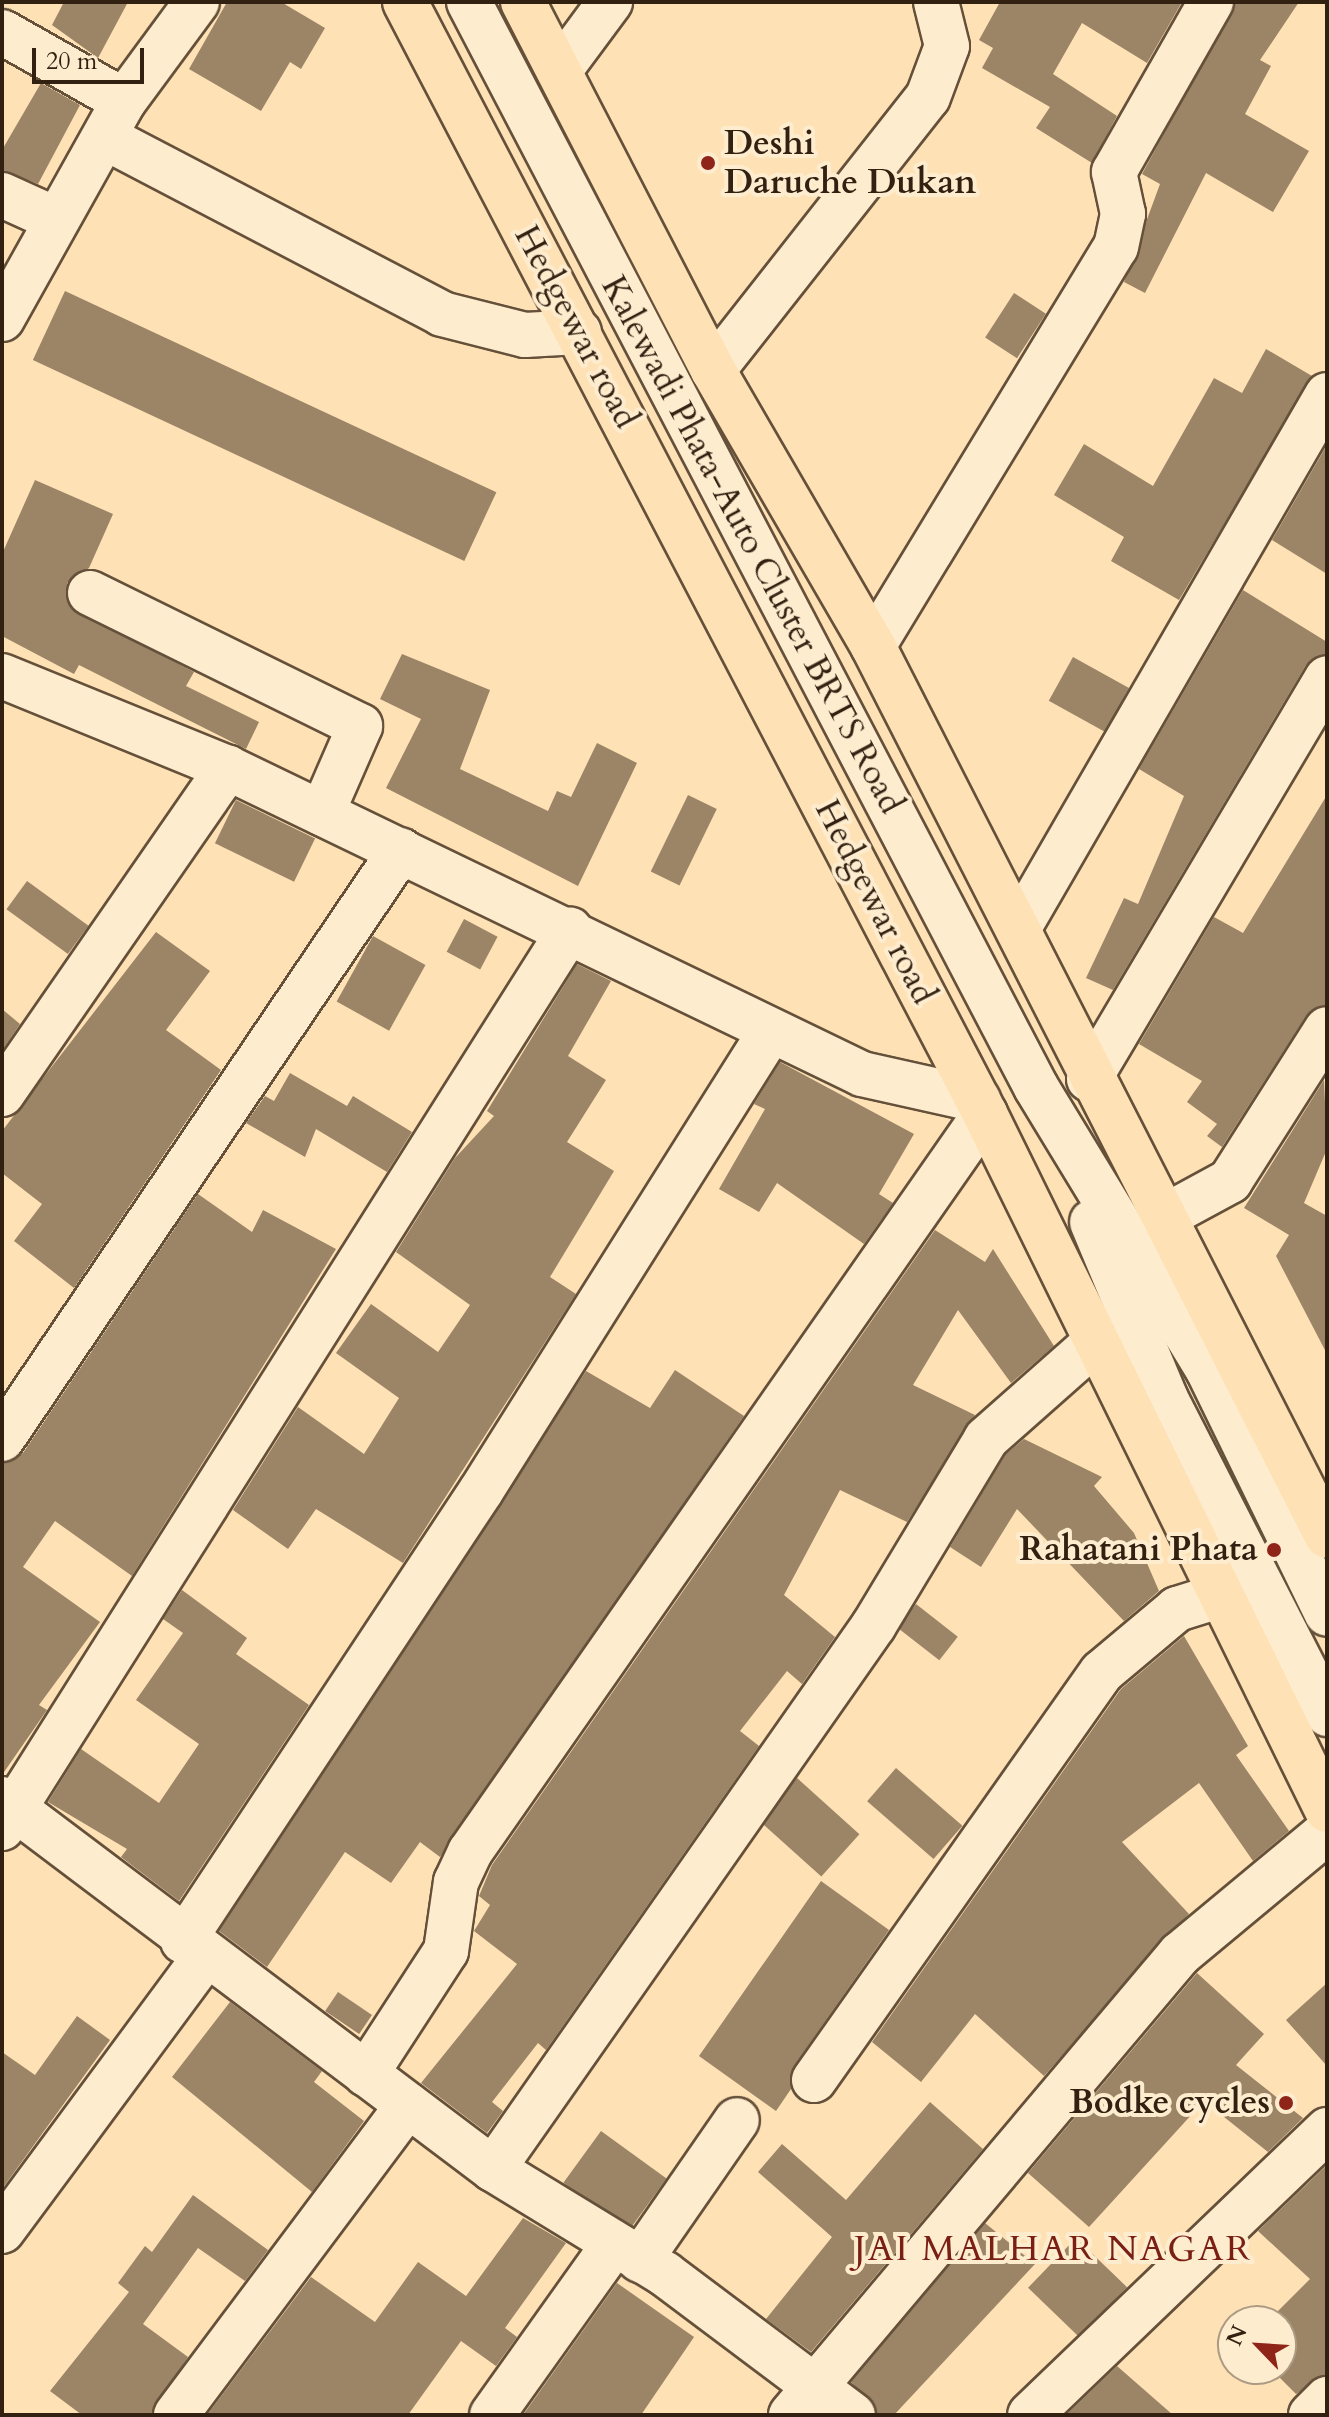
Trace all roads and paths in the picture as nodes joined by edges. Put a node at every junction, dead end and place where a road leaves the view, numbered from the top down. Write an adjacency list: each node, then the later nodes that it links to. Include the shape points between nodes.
1 (197, 2): 10 (street)
2 (405, 2): 14 (main road, Hedgewar road)
3 (469, 2): 29 (street, Kalewadi Phata-Auto Cluster BRTS Road)
4 (523, 2): 9 (main road)
5 (610, 2): 9 (street)
6 (936, 2): 15 (street, via 947,46 928,97)
7 (1211, 2): 18 (street, via 1114,172 1123,214 1116,247)
8 (2, 32): 10 (street)
9 (559, 71): 15 (main road)
10 (115, 120): 12 (street); 14 (street, via 442,314 525,335)
11 (2, 195): 12 (street)
12 (57, 220): 13 (street)
13 (2, 319)
14 (579, 332): 31 (main road, Hedgewar road)
15 (713, 370): 18 (main road)
16 (1327, 395): 25 (street)
17 (90, 593): 22 (street, via 360,726)
18 (873, 646): 25 (main road)
19 (2, 676): 21 (street)
20 (1327, 678): 28 (street)
21 (228, 768): 22 (street); 30 (street)
22 (322, 813): 23 (street)
23 (401, 850): 24 (street); 34 (street)
24 (570, 929): 27 (street); 40 (street)
25 (1018, 929): 28 (main road)
26 (1327, 1029): 32 (street, via 1230,1181)
27 (770, 1032): 31 (street, via 862,1074); 42 (street)
28 (1089, 1079): 32 (main road)
29 (1036, 1087): 37 (street, Kalewadi Phata-Auto Cluster BRTS Road, via 1208,1370); 38 (street, Kalewadi Phata-Auto Cluster BRTS Road, via 1166,1399)
30 (2, 1094)
31 (982, 1107): 33 (main road, Hedgewar road); 43 (street, via 470,1852 456,1882 446,1951)
32 (1160, 1219): 35 (main road)
33 (1099, 1339): 36 (main road, Hedgewar road); 48 (street, via 986,1439 874,1625)
34 (2, 1439)
35 (1327, 1536)
36 (1222, 1595): 39 (main road, Hedgewar road); 44 (street, via 1177,1609 1102,1672)
37 (1327, 1614)
38 (1327, 1714)
39 (1327, 1810)
40 (7, 1812): 42 (street)
41 (1327, 1832): 52 (street, via 1180,1954)
42 (194, 1950): 43 (street); 49 (street)
43 (366, 2074): 45 (street)
44 (814, 2080)
45 (408, 2105): 48 (street); 53 (street)
46 (737, 2120): 50 (street)
47 (1327, 2130): 56 (street)
48 (493, 2169): 50 (street)
49 (2, 2231)
50 (627, 2252): 52 (street); 54 (street)
51 (1327, 2399): 57 (street)
52 (802, 2400): 55 (street)
53 (176, 2415)
54 (492, 2415)
55 (853, 2415)
56 (1030, 2415)
57 (1311, 2415)

